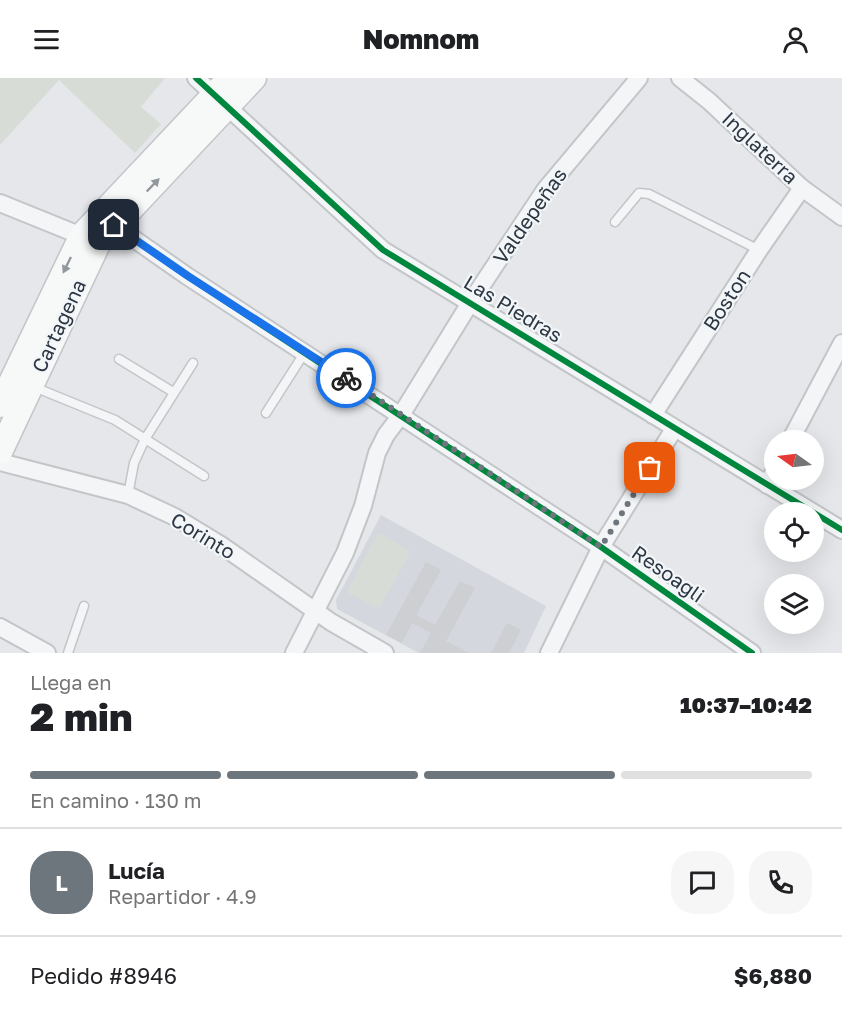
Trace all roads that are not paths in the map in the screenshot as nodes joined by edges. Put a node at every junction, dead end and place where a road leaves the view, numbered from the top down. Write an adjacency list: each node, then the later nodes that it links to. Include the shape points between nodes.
1 (196, 78): 5 (street, Las Piedras)
2 (254, 78): 5 (main road, Cartagena)
3 (639, 78): 13 (street, Valdepeñas, via 545,190)
4 (680, 78): 6 (street, Inglaterra)
5 (224, 94): 10 (main road, Cartagena, one-way to 5); 11 (main road, Cartagena); 13 (street, Las Piedras, via 383,250)
6 (802, 188): 8 (street, Inglaterra); 12 (street, Boston)
7 (0, 202): 11 (street)
8 (842, 217)
9 (615, 222): 12 (lane, via 639,194 649,194)
10 (114, 225): 11 (main road, Cartagena); 15 (street, Resoagli)
11 (90, 239): 18 (main road, Cartagena); 20 (main road, Cartagena, one-way to 20)
12 (759, 250): 23 (street, Boston)
13 (470, 303): 22 (street, Valdepeñas); 23 (street, Las Piedras)
14 (842, 343): 25 (street)
15 (305, 351): 21 (lane); 22 (street, Resoagli)
16 (119, 359): 19 (lane)
17 (193, 363): 19 (lane)
18 (30, 386): 26 (lane, via 115,420); 27 (main road, Cartagena)
19 (173, 392): 26 (lane)
20 (0, 405)
21 (266, 413)
22 (401, 415): 34 (street, Resoagli); 36 (street, Valdepeñas, via 377,453 345,553)
23 (653, 415): 24 (street, Las Piedras)
24 (674, 429): 29 (street, Las Piedras); 34 (street)
25 (796, 430)
26 (145, 439): 30 (lane); 32 (lane, via 134,463)
27 (0, 452)
28 (0, 462): 32 (street, Corinto)
29 (764, 475)
30 (204, 476)
31 (787, 490): 33 (street, Las Piedras)
32 (129, 495): 36 (street, Corinto, via 221,545)
33 (842, 530)
34 (601, 547): 42 (street); 43 (street, Resoagli)
35 (84, 606): 39 (lane)
36 (316, 612): 40 (street, Valdepeñas); 41 (street, Corinto)
37 (0, 627): 38 (street)
38 (47, 653)
39 (68, 653)
40 (294, 653)
41 (385, 653)
42 (549, 653)
43 (752, 653)

